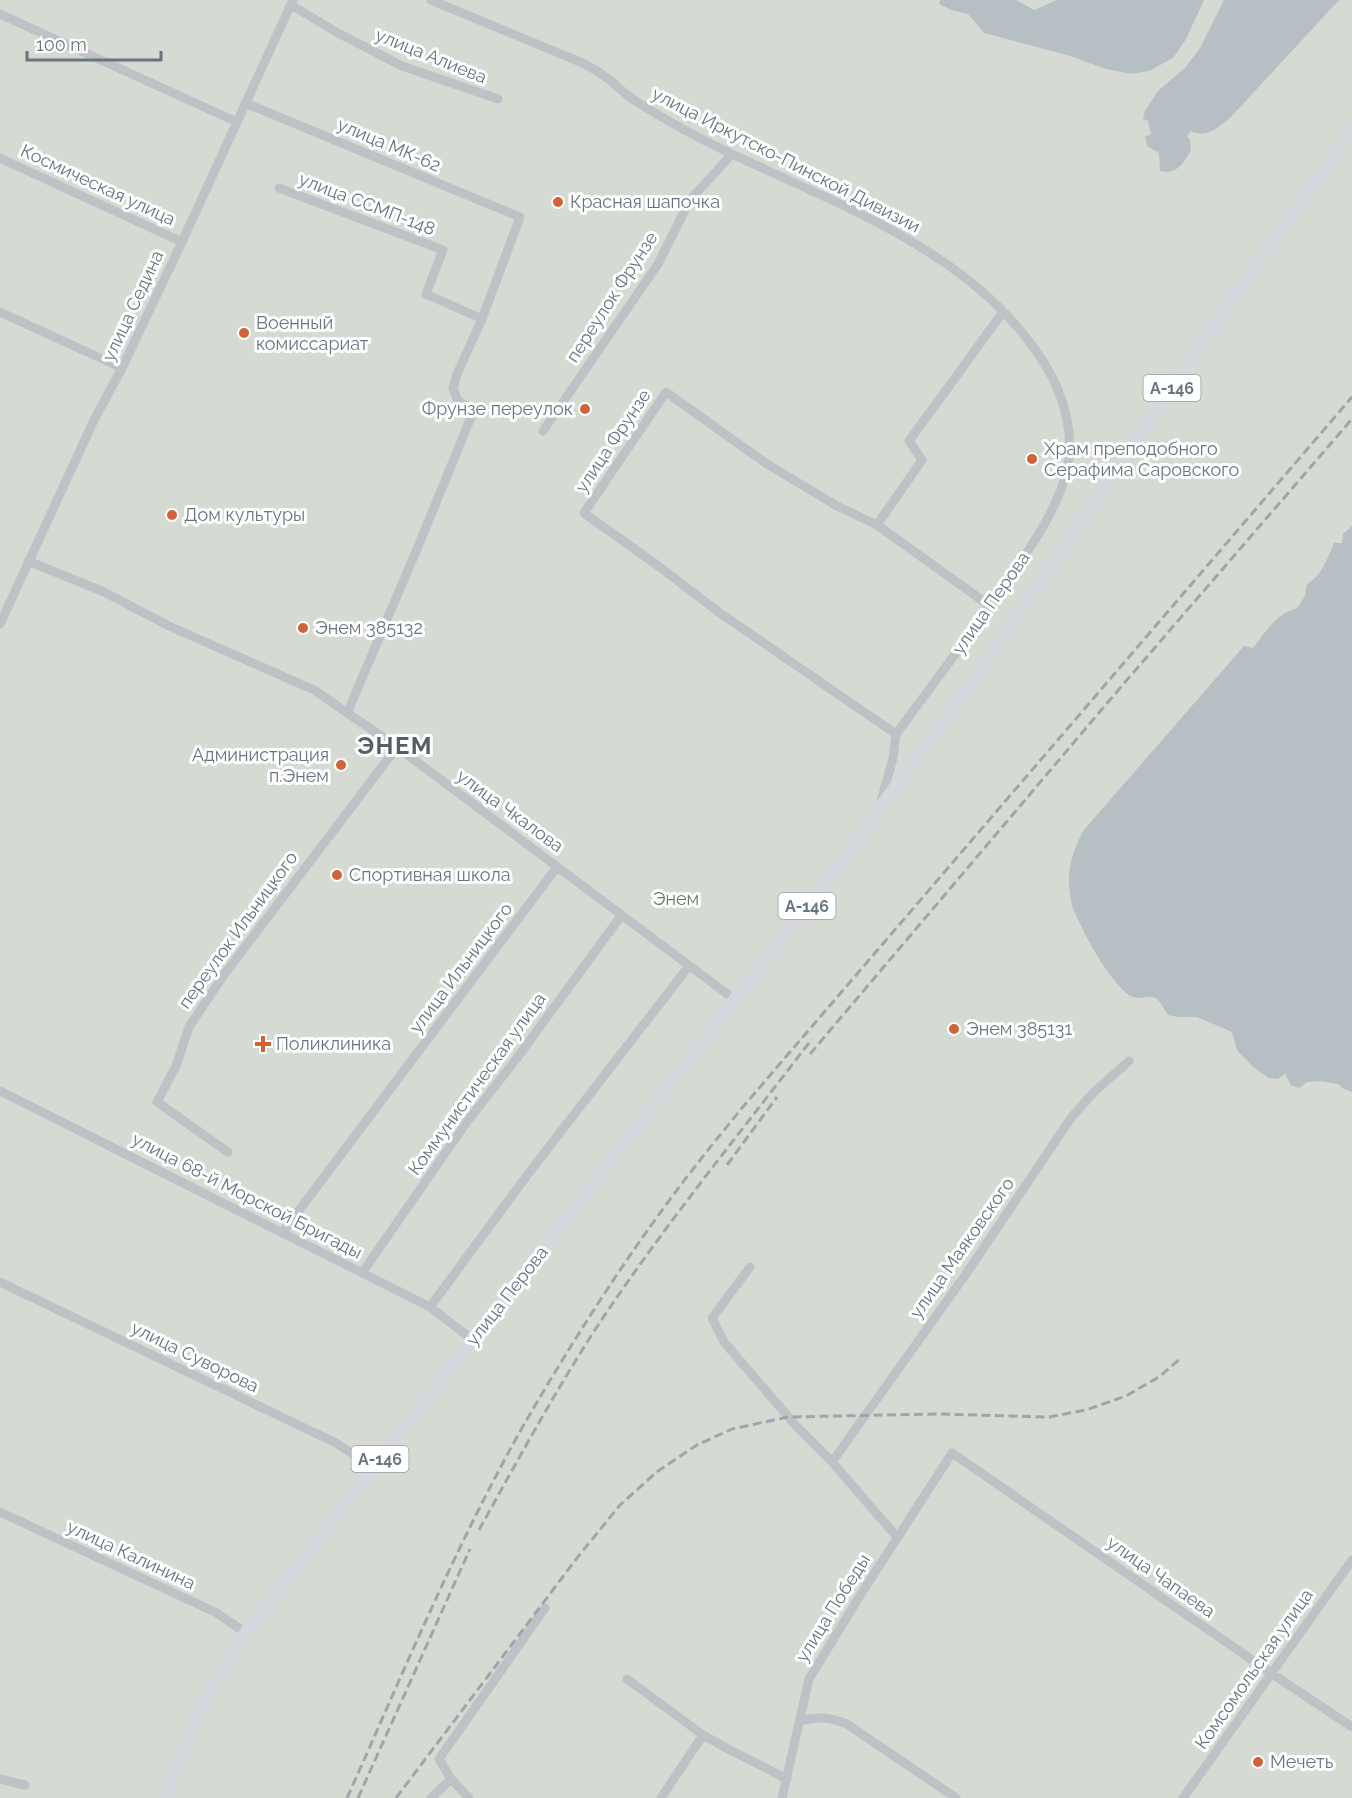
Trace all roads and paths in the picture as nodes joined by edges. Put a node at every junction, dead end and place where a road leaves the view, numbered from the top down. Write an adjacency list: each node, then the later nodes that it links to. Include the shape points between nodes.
1 (431, 0): 8 (street, улица Иркутско-Пинской Дивизии, via 585,64 634,101)
2 (292, 2): 4 (street, улица Алиева, via 347,38 402,66); 5 (street, улица Седина)
3 (0, 14): 6 (street)
4 (498, 99)
5 (245, 103): 6 (street, улица Седина); 14 (street, улица МК-62, via 520,217)
6 (237, 122): 11 (street, улица Седина)
7 (1352, 131): 25 (highway, улица Перова / А-146)
8 (732, 154): 13 (street, улица Иркутско-Пинской Дивизии, via 842,204 918,245); 17 (street, переулок Фрунзе, via 690,200 658,264)
9 (0, 158): 11 (street, Космическая улица)
10 (279, 188): 14 (street, улица ССМП-148, via 442,250 426,294)
11 (182, 242): 15 (street, улица Седина)
12 (0, 312): 15 (street)
13 (1004, 312): 16 (street, улица Иркутско-Пинской Дивизии, via 1041,357); 18 (street, via 909,441 922,460)
14 (482, 319): 22 (street, via 453,388 458,401 474,410)
15 (123, 368): 19 (street, улица Седина, via 94,420)
16 (1056, 385): 20 (street, улица Перова, via 1070,437 1060,491 1023,560)
17 (543, 430)
18 (877, 525): 20 (street, улица Фрунзе); 23 (street, улица Фрунзе, via 767,464 666,392 584,513)
19 (28, 561): 21 (street, улица Седина); 22 (street, улица Чкалова, via 314,690)
20 (990, 606): 23 (street, улица Перова)
21 (0, 624)
22 (348, 711): 24 (street, улица Чкалова)
23 (896, 734): 25 (street, улица Перова)
24 (397, 747): 26 (street, улица Чкалова); 32 (street, переулок Ильницкого, via 223,976 189,1027 176,1066 157,1102)
25 (879, 811): 29 (highway, улица Перова / А-146)
26 (557, 867): 27 (street, улица Чкалова); 33 (street, улица Ильницкого)
27 (621, 916): 28 (street, улица Чкалова); 35 (street, Коммунистическая улица, via 466,1123)
28 (689, 966): 29 (street, улица Чкалова); 37 (street)
29 (734, 999): 38 (highway, улица Перова / А-146)
30 (1129, 1061): 40 (street, улица Маяковского, via 1071,1118)
31 (0, 1091): 33 (street, улица 68-й Морской Бригады)
32 (228, 1152)
33 (282, 1233): 35 (street, улица 68-й Морской Бригады)
34 (750, 1267): 40 (street, via 712,1318 724,1342 797,1428)
35 (362, 1273): 37 (street, улица 68-й Морской Бригады)
36 (0, 1282): 41 (street, улица Суворова, via 336,1443)
37 (430, 1307): 38 (street, улица 68-й Морской Бригады)
38 (473, 1340): 41 (highway, улица Перова / А-146)
39 (952, 1453): 43 (street, улица Победы); 47 (street, улица Чапаева)
40 (832, 1462): 43 (street)
41 (373, 1467): 46 (highway, улица Перова / А-146)
42 (0, 1512): 46 (street, улица Калинина, via 217,1613)
43 (897, 1537): 49 (street, улица Победы, via 809,1679)
44 (1352, 1560): 47 (street, Комсомольская улица)
45 (545, 1608): 53 (street, via 439,1759)
46 (246, 1633): 56 (highway, улица Перова / А-146, via 203,1703)
47 (1271, 1673): 50 (street, улица Чапаева); 62 (street, Комсомольская улица)
48 (627, 1679): 51 (street)
49 (800, 1721): 54 (street, улица Победы); 61 (street, via 831,1717 847,1724)
50 (1352, 1727)
51 (703, 1735): 54 (street); 59 (street)
52 (0, 1779): 55 (street)
53 (451, 1779): 57 (street); 58 (street)
54 (787, 1779): 60 (street, улица Победы)
55 (25, 1785)
56 (166, 1798)
57 (431, 1798)
58 (469, 1798)
59 (661, 1798)
60 (782, 1798)
61 (956, 1798)
62 (1183, 1798)

